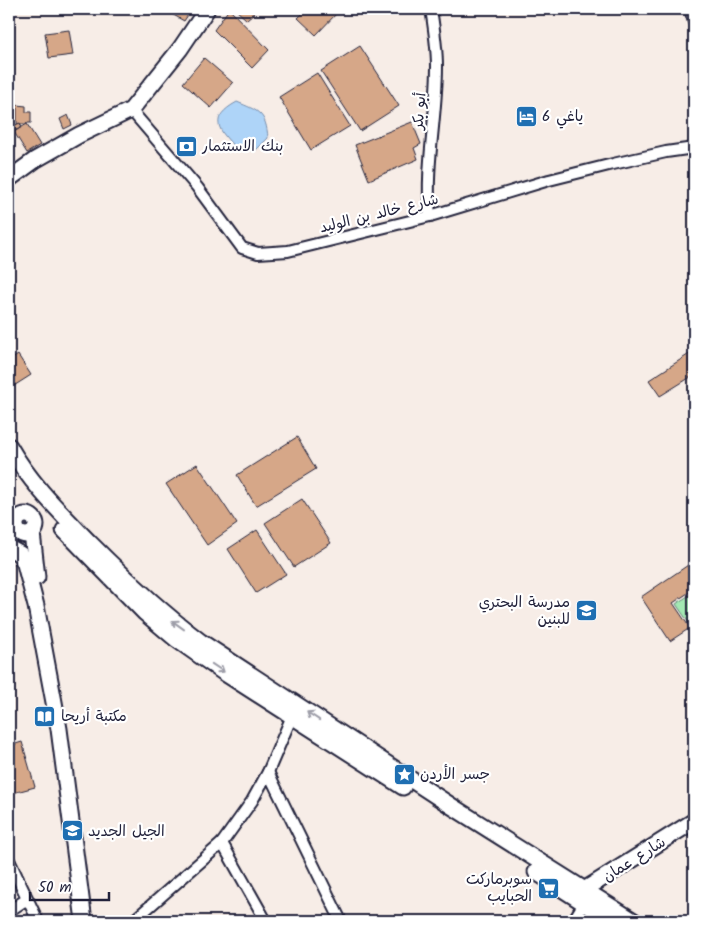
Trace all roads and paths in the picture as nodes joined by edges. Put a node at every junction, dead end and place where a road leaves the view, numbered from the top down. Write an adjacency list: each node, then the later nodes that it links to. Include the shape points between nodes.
1 (207, 9): 5 (main road)
2 (431, 9): 8 (street, أبو بكر, via 437,66 429,161)
3 (690, 9): 4 (street)
4 (694, 22)
5 (131, 110): 7 (main road, via 79,135); 8 (street, شارع خالد بن الوليد, via 197,187 242,248 250,252 288,251)
6 (694, 148): 8 (street, شارع خالد بن الوليد, via 586,171)
7 (9, 179)
8 (430, 216)
9 (9, 446): 11 (main road, via 39,490)
10 (9, 464): 11 (main road)
11 (22, 529): 12 (main road); 12 (main road, via 37,583); 13 (main road, one-way to 13, via 90,559 176,639); 18 (main road, one-way to 11, via 201,642 134,586)
12 (36, 606): 22 (main road, via 58,729)
13 (292, 716): 14 (street); 18 (main road)
14 (268, 772): 16 (street); 25 (street)
15 (694, 821): 18 (main road, شارع عمان)
16 (222, 843): 23 (street); 24 (street)
17 (9, 860): 19 (street)
18 (584, 896): 26 (street); 27 (main road); 28 (main road)
19 (27, 899): 20 (street); 21 (street)
20 (9, 911)
21 (38, 921)
22 (84, 921)
23 (133, 921)
24 (266, 921)
25 (341, 921)
26 (573, 921)
27 (612, 921)
28 (634, 921)

